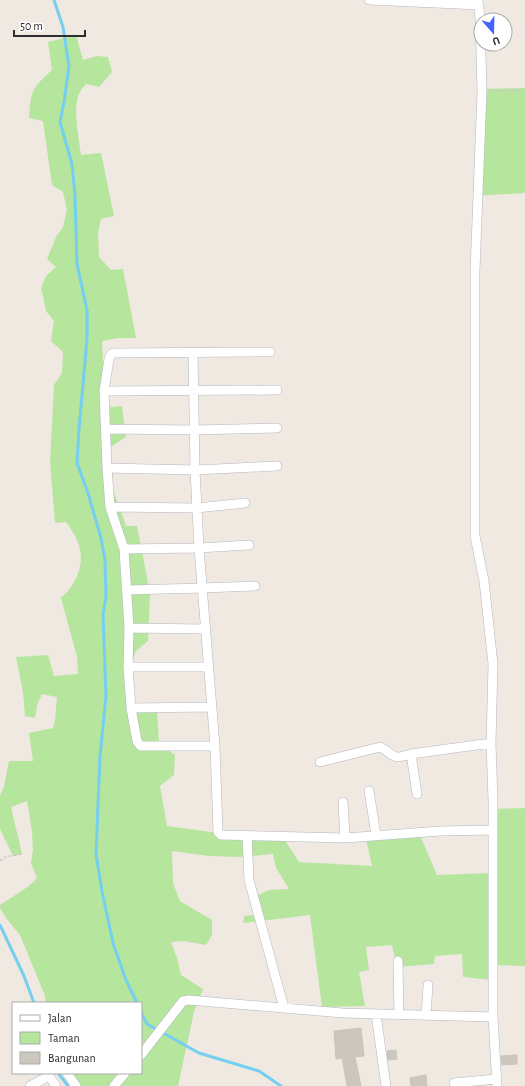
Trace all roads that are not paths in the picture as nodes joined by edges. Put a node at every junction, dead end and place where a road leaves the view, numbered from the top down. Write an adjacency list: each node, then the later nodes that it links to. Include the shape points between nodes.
1 (369, 0): 2 (street)
2 (428, 1): 3 (street)
3 (478, 2): 30 (street, via 482,91 475,271 475,536 484,581 493,664)
4 (193, 352): 5 (street); 7 (street, via 112,353); 8 (street)
5 (270, 352)
6 (277, 390): 8 (street)
7 (104, 391): 8 (street); 10 (street)
8 (194, 391): 11 (street)
9 (277, 428): 11 (street)
10 (106, 429): 11 (street); 13 (street)
11 (195, 430): 14 (street)
12 (277, 466): 14 (street)
13 (107, 468): 14 (street); 16 (street)
14 (195, 470): 17 (street)
15 (245, 503): 17 (street)
16 (110, 507): 17 (street); 20 (street)
17 (197, 508): 19 (street)
18 (249, 545): 19 (street)
19 (199, 548): 20 (street); 22 (street)
20 (124, 549): 23 (street)
21 (255, 586): 22 (street)
22 (202, 588): 23 (street); 25 (street)
23 (127, 590): 24 (street)
24 (129, 628): 25 (street); 26 (street)
25 (205, 629): 27 (street)
26 (128, 667): 27 (street); 29 (street)
27 (208, 667): 28 (street)
28 (212, 707): 29 (street); 31 (street)
29 (131, 708): 31 (street, via 140,745)
30 (491, 743): 32 (street); 37 (street)
31 (215, 746): 39 (street, via 217,831 222,835)
32 (412, 754): 33 (street, via 393,756 380,747); 35 (street)
33 (320, 762)
34 (369, 791): 38 (street)
35 (417, 794)
36 (343, 802): 40 (street)
37 (493, 830): 38 (street); 47 (street)
38 (376, 835): 40 (street)
39 (247, 836): 40 (street); 43 (street, via 249,880)
40 (345, 838)
41 (398, 962): 45 (street)
42 (428, 985): 46 (street)
43 (284, 1008): 44 (street); 48 (street, via 183,1001)
44 (376, 1014): 45 (street); 58 (street)
45 (399, 1015): 46 (street)
46 (426, 1016): 47 (street)
47 (494, 1017): 53 (street)
48 (142, 1054)
49 (51, 1074): 54 (street); 55 (street)
50 (68, 1074): 56 (street)
51 (124, 1074): 57 (street)
52 (454, 1083): 53 (street)
53 (496, 1083)
54 (30, 1086)
55 (56, 1086)
56 (76, 1086)
57 (114, 1086)
58 (386, 1086)

